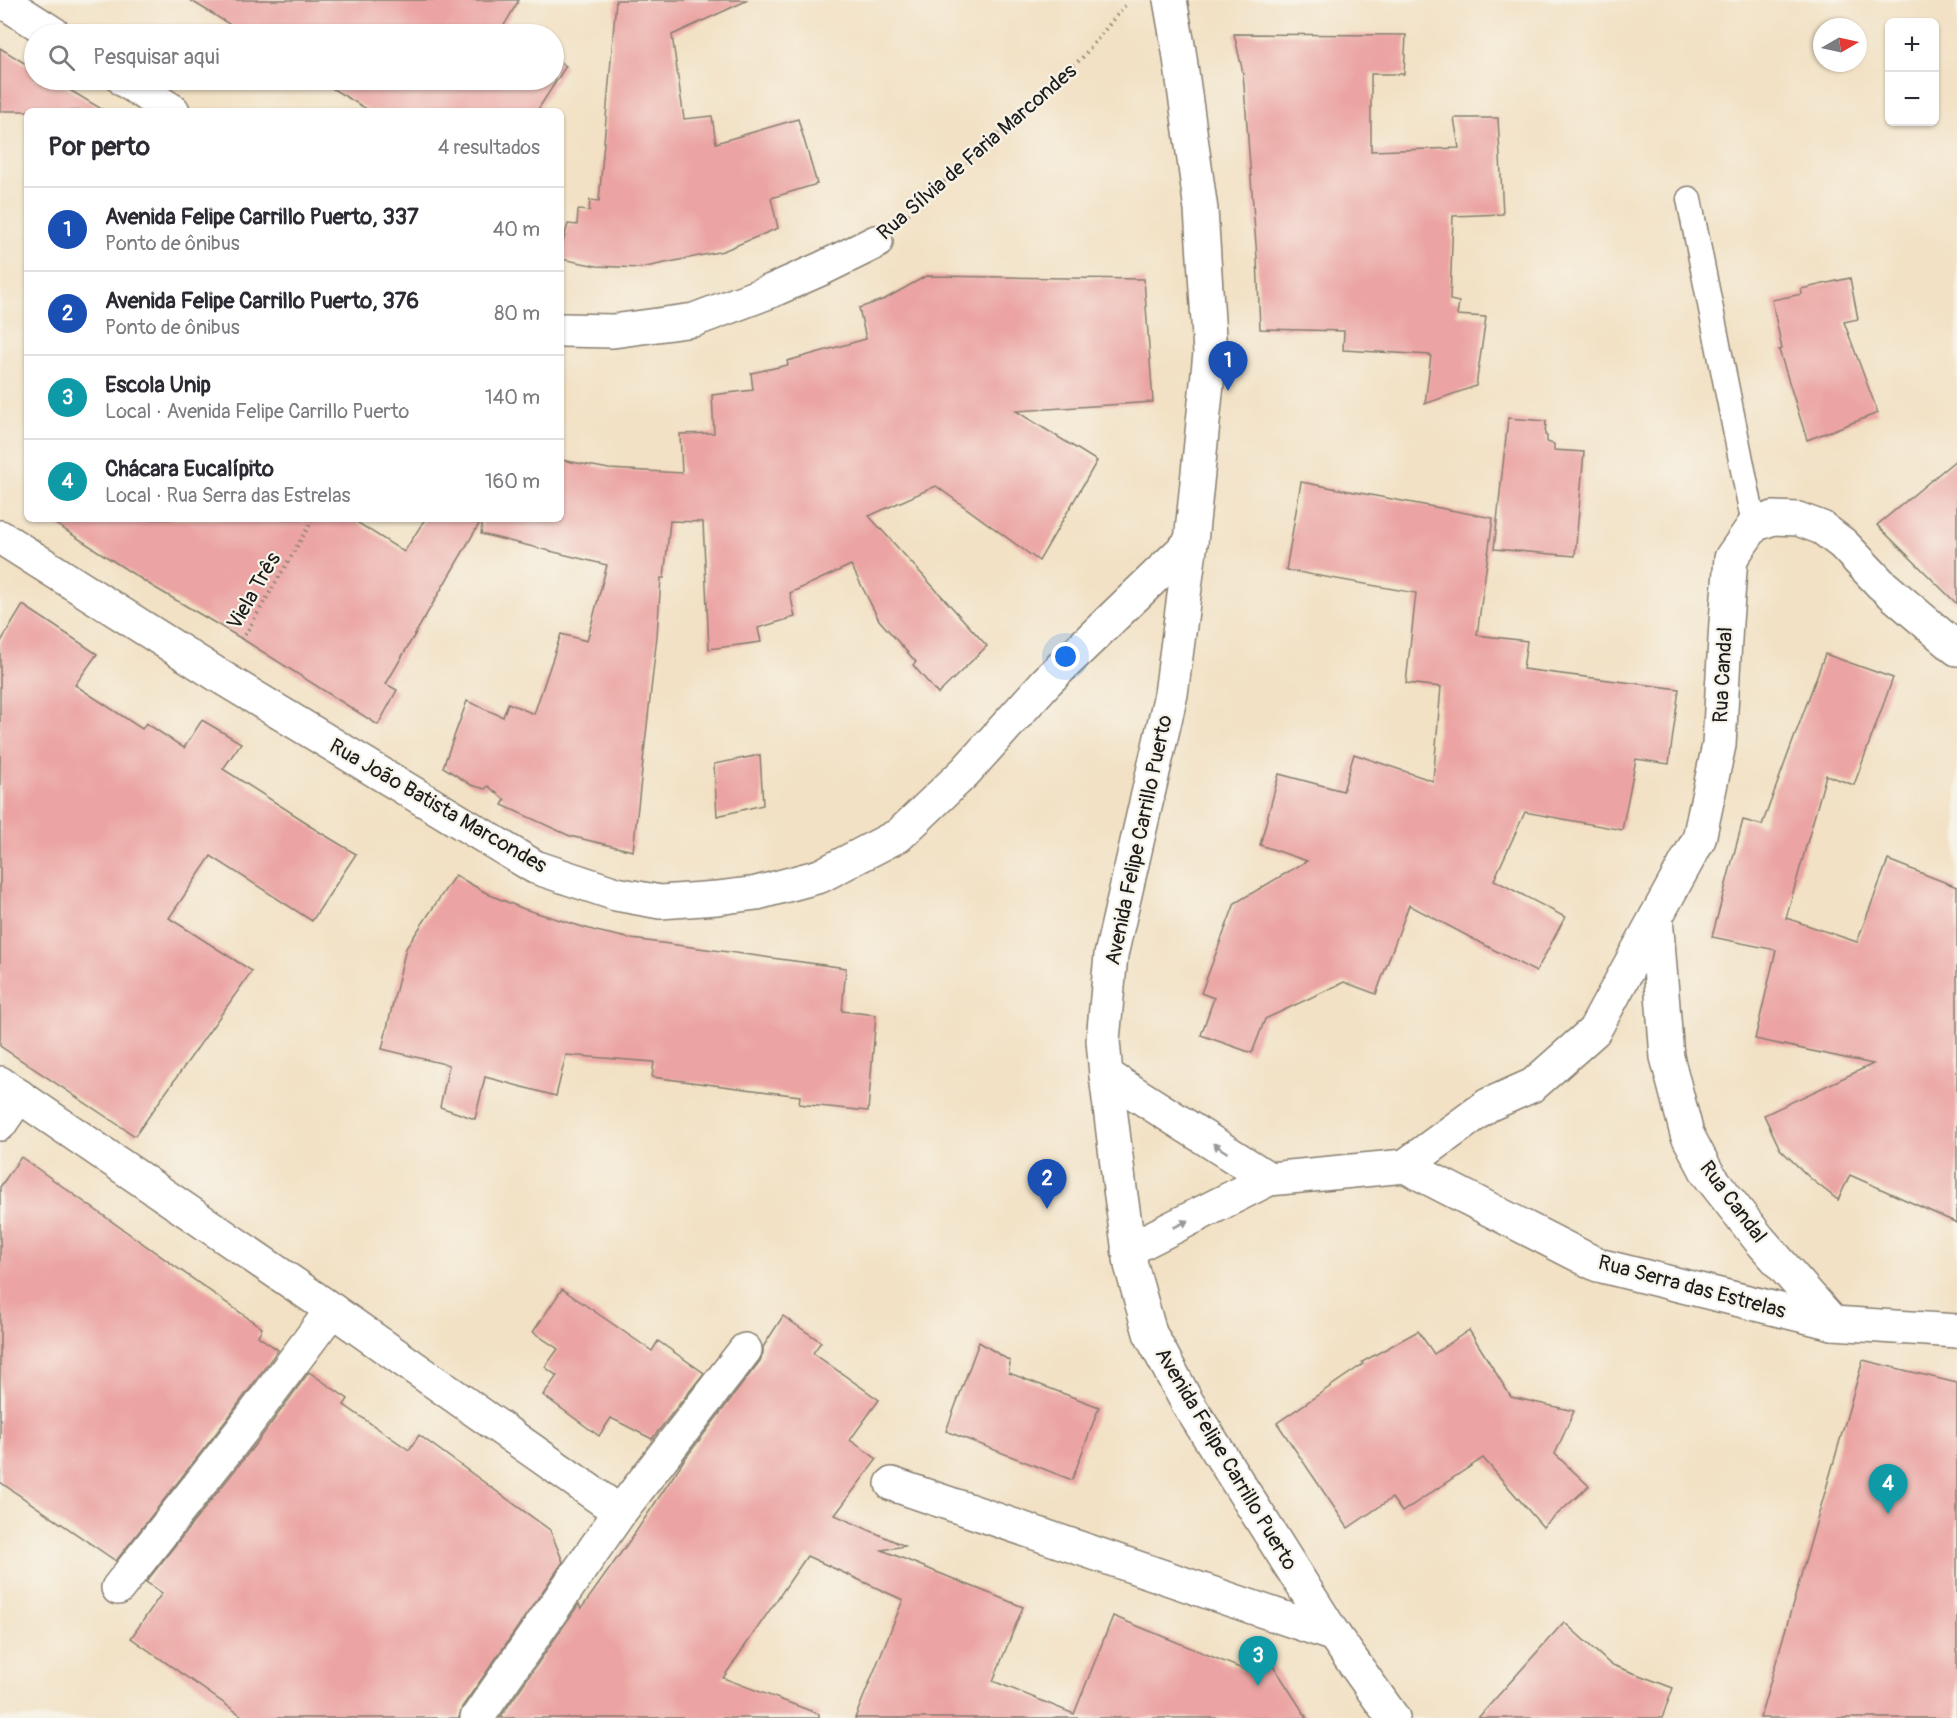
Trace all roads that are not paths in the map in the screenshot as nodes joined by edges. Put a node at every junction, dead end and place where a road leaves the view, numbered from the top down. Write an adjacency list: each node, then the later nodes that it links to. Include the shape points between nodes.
1 (1, 0): 3 (street)
2 (1170, 0): 11 (street, Avenida Felipe Carrillo Puerto, via 1201,210 1210,353)
3 (38, 24)
4 (140, 90): 5 (street)
5 (168, 108)
6 (1689, 199): 9 (lane)
7 (876, 242): 8 (street, Rua Sílvia de Faria Marcondes, via 771,291 694,320 613,331)
8 (564, 330)
9 (1754, 525): 12 (street, via 1773,518 1798,519 1822,528); 13 (street, Rua Candal, via 1731,558 1719,745 1699,839)
10 (0, 537): 11 (street, Rua João Batista Marcondes, via 221,677 535,867 616,894 660,902 727,897 820,876 899,835 965,772 1047,681)
11 (1191, 542): 14 (street, Avenida Felipe Carrillo Puerto, via 1171,694 1111,956 1103,1040)
12 (1957, 649)
13 (1656, 917): 17 (street, Rua Candal, via 1594,1031 1533,1085 1488,1105); 21 (street, Rua Candal, via 1667,1057 1687,1134 1708,1174)
14 (1106, 1075): 18 (street, one-way to 14); 19 (street, Avenida Felipe Carrillo Puerto)
15 (10, 1090): 16 (street); 20 (street)
16 (0, 1124)
17 (1406, 1166): 18 (street); 21 (street, Rua Serra das Estrelas, via 1598,1265)
18 (1269, 1179): 19 (street, one-way to 18)
19 (1128, 1250): 27 (street, Avenida Felipe Carrillo Puerto, via 1155,1343 1187,1402)
20 (332, 1310): 25 (street); 26 (street)
21 (1833, 1323): 22 (street, Rua Serra das Estrelas)
22 (1957, 1331)
23 (744, 1350): 25 (street)
24 (892, 1484): 27 (street)
25 (620, 1512): 28 (street)
26 (118, 1588)
27 (1334, 1635): 29 (street, Avenida Felipe Carrillo Puerto)
28 (477, 1718)
29 (1393, 1718)

